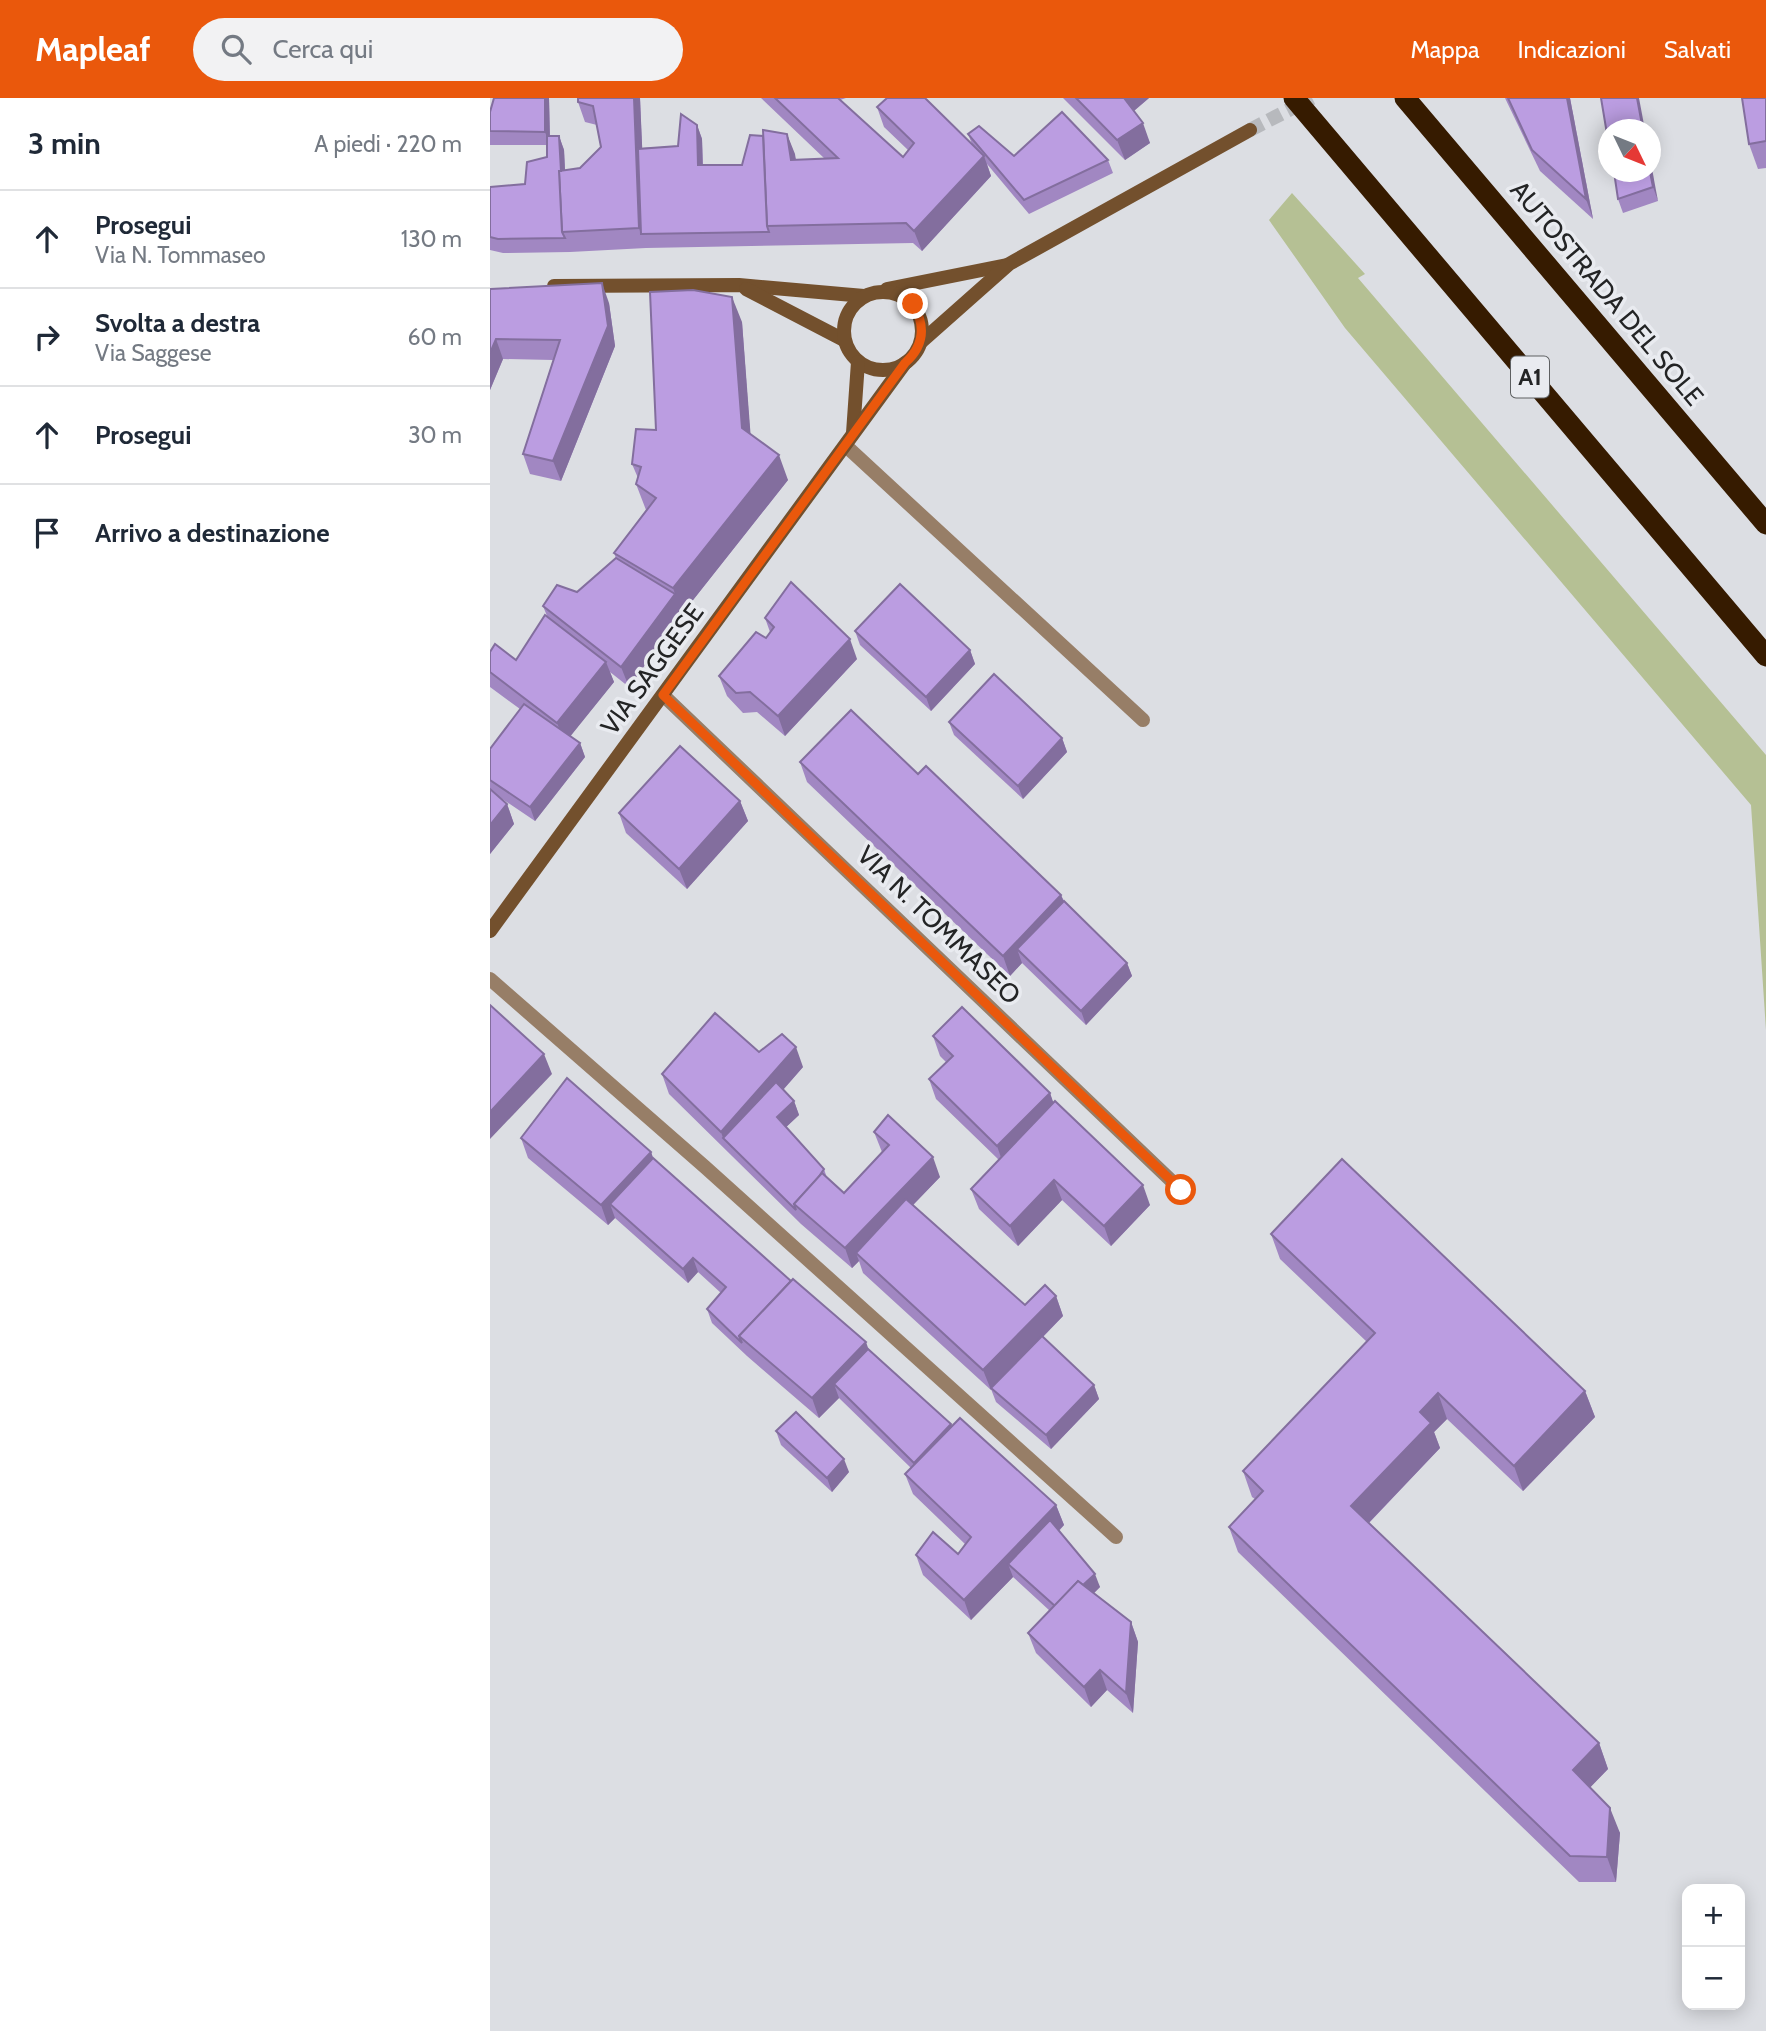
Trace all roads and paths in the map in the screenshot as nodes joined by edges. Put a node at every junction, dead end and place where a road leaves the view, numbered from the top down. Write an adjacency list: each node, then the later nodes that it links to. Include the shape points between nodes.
1 (1294, 98): 14 (highway, A1)
2 (1405, 98): 13 (highway, AUTOSTRADA DEL SOLE)
3 (1250, 130): 4 (main road)
4 (1009, 264): 7 (main road); 9 (main road)
5 (739, 285): 6 (main road); 7 (main road); 8 (main road)
6 (541, 288)
7 (870, 294): 8 (main road, via 847,315); 9 (main road, via 902,296 913,304 920,316)
8 (844, 340): 10 (main road)
9 (921, 342): 11 (main road)
10 (858, 362): 11 (main road, via 881,370); 12 (main road)
11 (905, 363): 12 (main road, VIA SAGGESE)
12 (849, 440): 15 (main road, VIA SAGGESE); 16 (street)
13 (1766, 524)
14 (1766, 656)
15 (663, 695): 17 (main road, VIA SAGGESE); 19 (street, VIA N. TOMMASEO)
16 (1143, 720)
17 (490, 931)
18 (490, 979): 20 (street)
19 (1181, 1190)
20 (1116, 1537)

